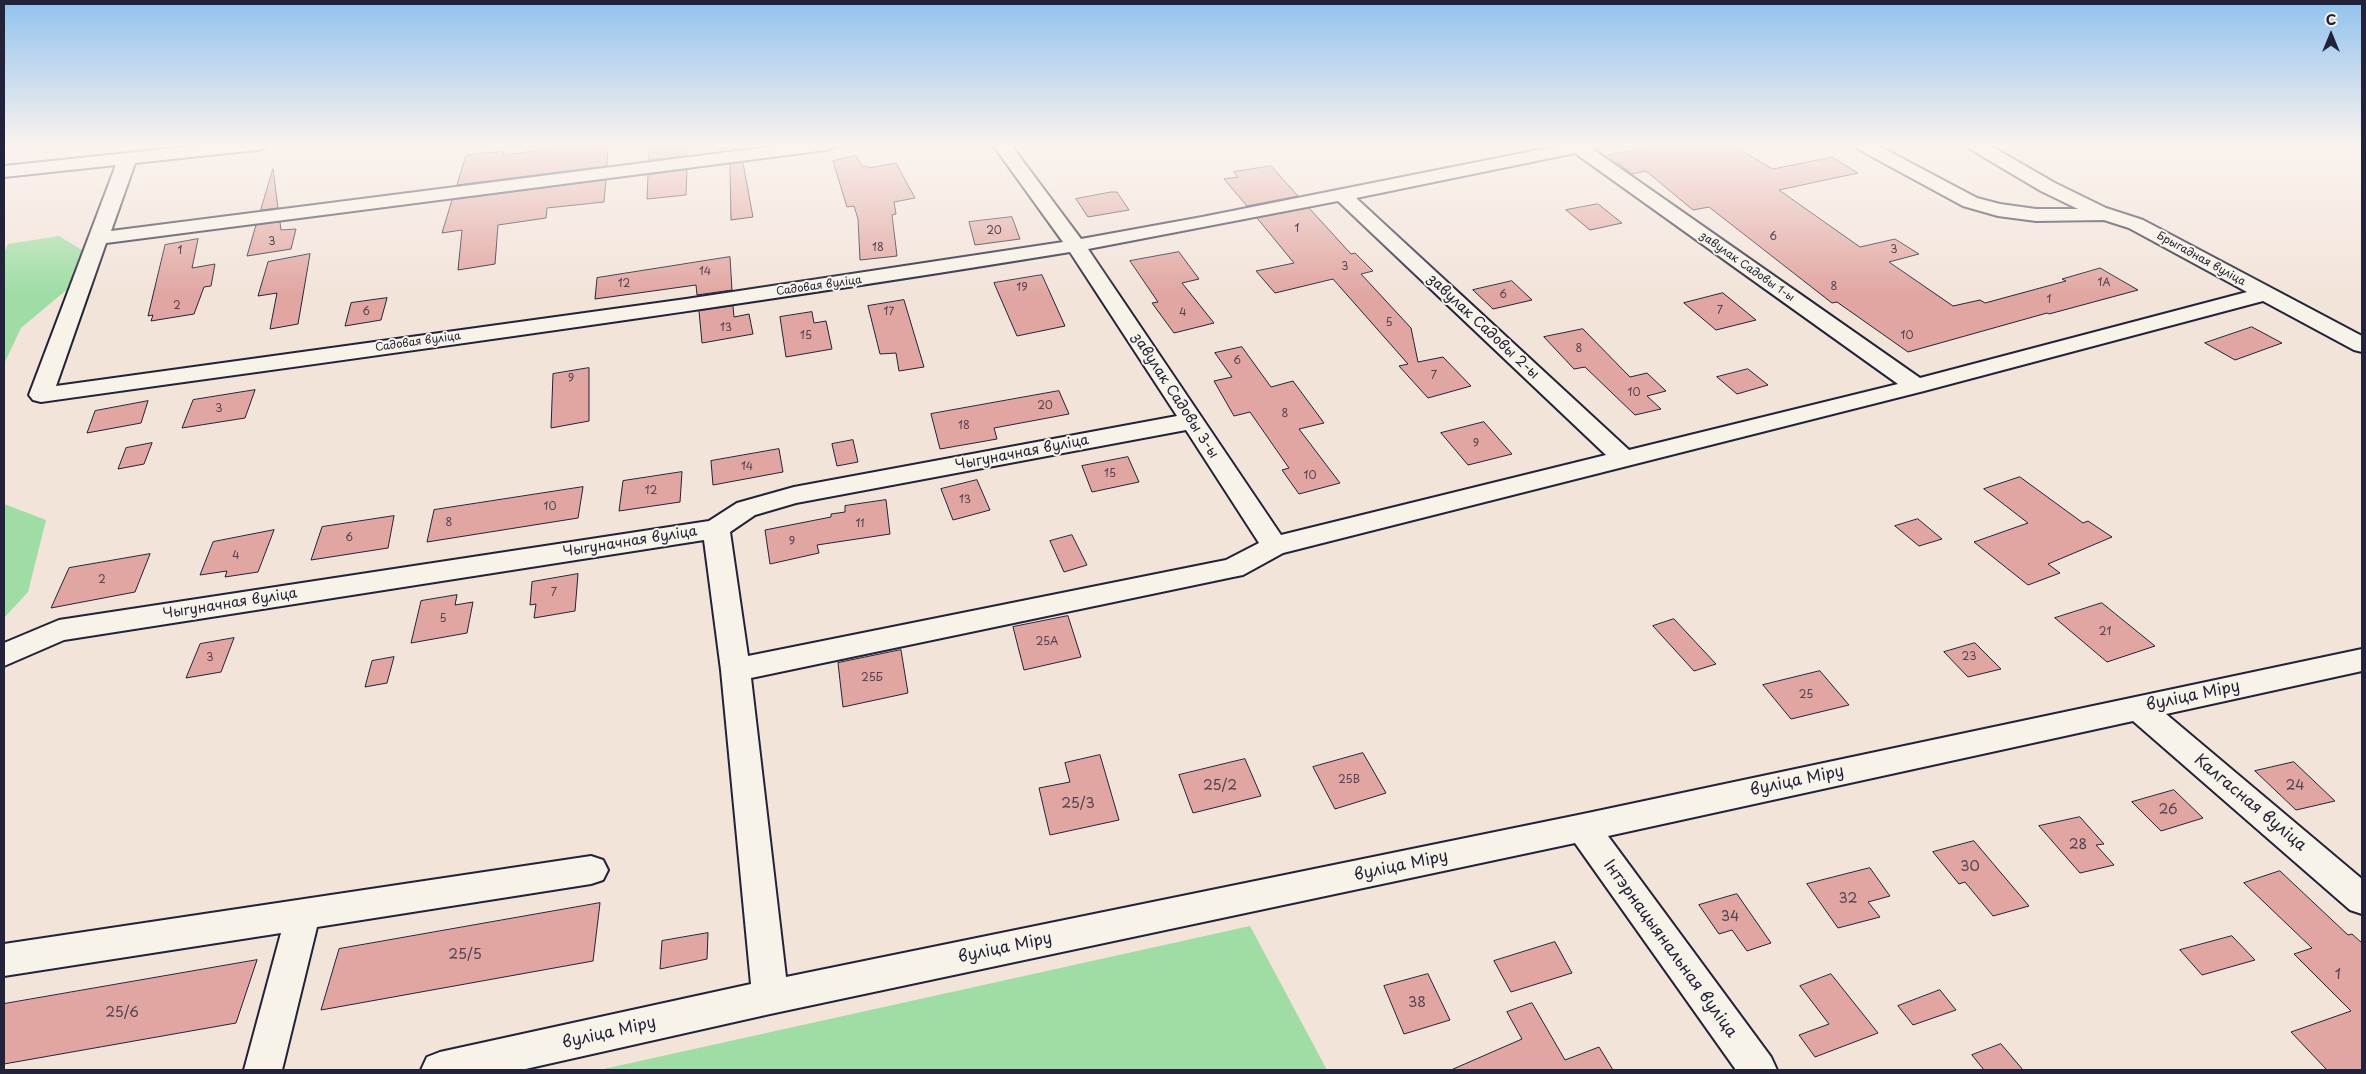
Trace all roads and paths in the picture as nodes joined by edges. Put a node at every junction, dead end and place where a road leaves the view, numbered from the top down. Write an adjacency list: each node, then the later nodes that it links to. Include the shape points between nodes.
1 (114, 195): 10 (street)
2 (434, 195): 10 (street)
3 (1039, 195): 11 (street, завулак Садовы 3-ы)
4 (1347, 195): 8 (street, Садовая вуліца)
5 (1653, 195): 14 (street, завулак Садовы 1-ы)
6 (1957, 195): 9 (street, Брыгадная вуліца, via 1989,208 2036,215)
7 (2065, 195): 9 (street)
8 (1343, 196): 11 (street, Садовая вуліца); 17 (street, завулак Садовы 2-ы)
9 (2106, 214): 12 (street, Брыгадная вуліца, via 2136,224)
10 (99, 238): 15 (street)
11 (1076, 246): 15 (street, Садовая вуліца, via 814,287); 16 (street, завулак Садовы 3-ы)
12 (2264, 294): 13 (street, Брыгадная вуліца); 14 (street)
13 (2362, 345)
14 (1916, 386): 17 (street)
15 (41, 395)
16 (1192, 421): 18 (street, Чыгуначная вуліца, via 794,495 746,509); 19 (street, завулак Садовы 3-ы)
17 (1624, 459): 19 (street)
18 (716, 529): 20 (street, Чыгуначная вуліца, via 59,630); 22 (street)
19 (1274, 546): 22 (street, via 1233,568)
20 (4, 655)
21 (2362, 660): 23 (street, вуліца Міру)
22 (736, 670): 29 (street)
23 (2138, 708): 24 (street, вуліца Міру); 26 (street, Калгасная вуліца)
24 (1583, 828): 29 (street, вуліца Міру); 32 (street, Інтэрнацыянальная вуліца)
25 (591, 870): 27 (street)
26 (2362, 899)
27 (303, 914): 28 (street); 30 (street)
28 (4, 960)
29 (770, 997): 31 (street, вуліца Міру)
30 (263, 1070)
31 (440, 1070)
32 (1758, 1070)

